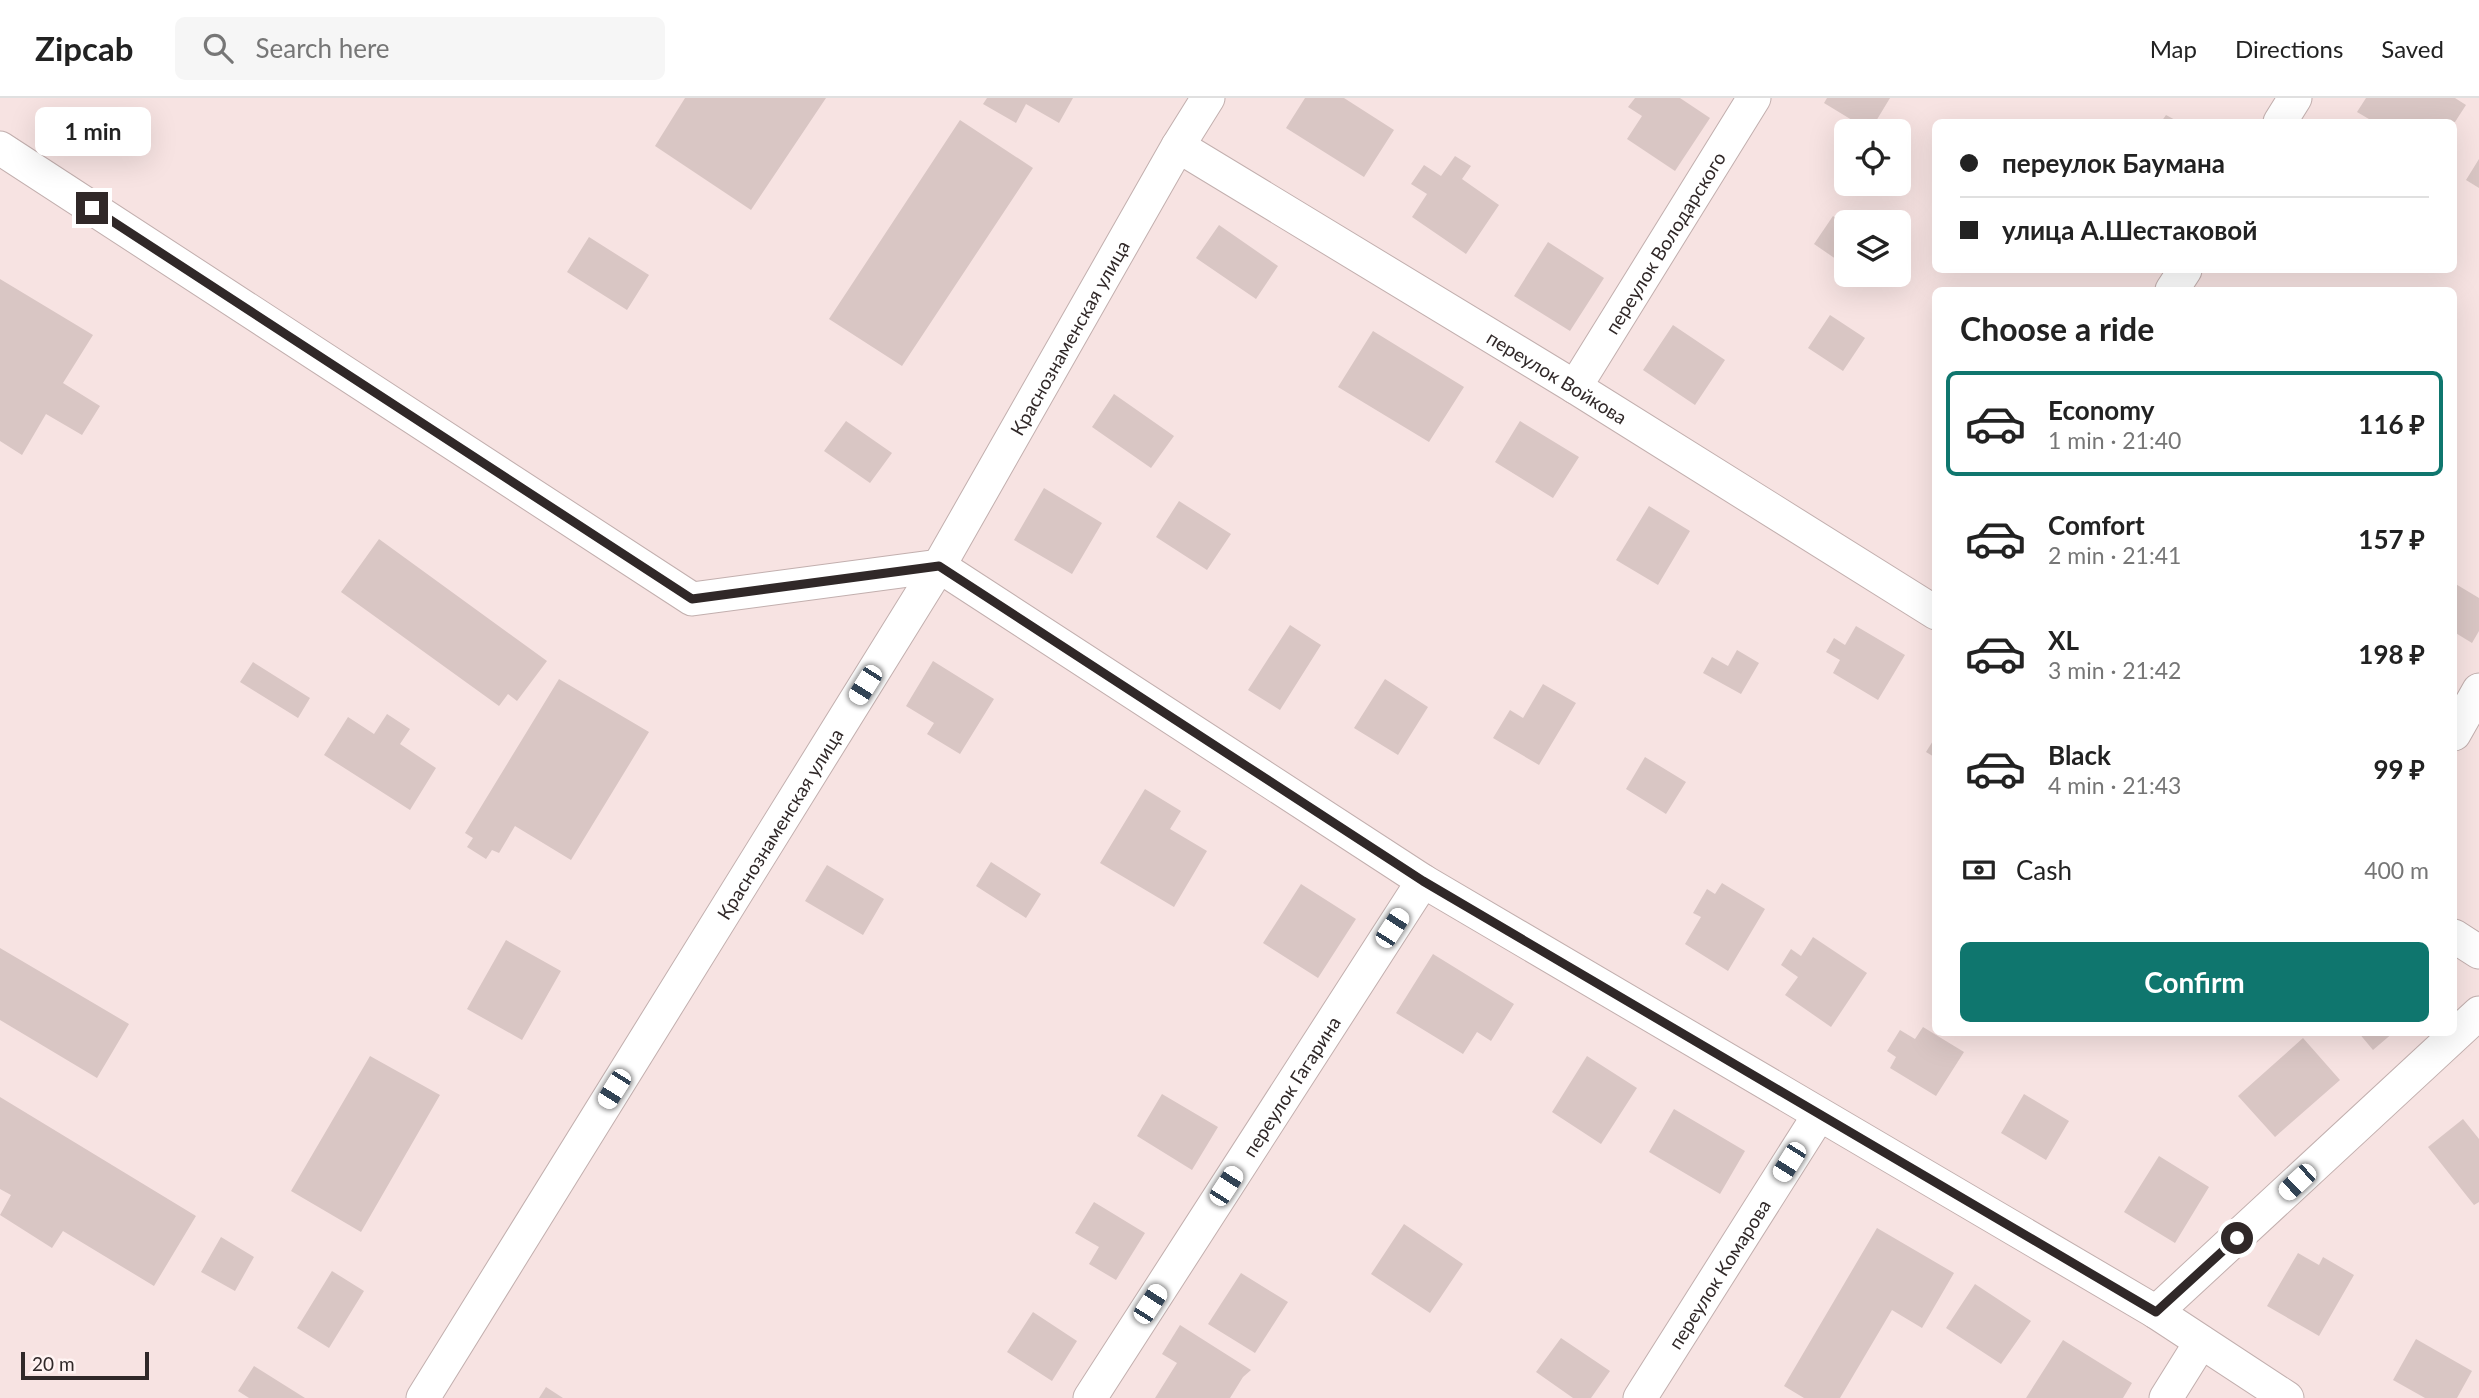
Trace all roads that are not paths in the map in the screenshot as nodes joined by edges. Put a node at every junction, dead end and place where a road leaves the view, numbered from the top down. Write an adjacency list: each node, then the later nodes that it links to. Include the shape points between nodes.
1 (1208, 98): 5 (street, Краснознаменская улица)
2 (1754, 98): 7 (street, переулок Володарского)
3 (2295, 98): 4 (street)
4 (2282, 119)
5 (1178, 146): 7 (street, переулок Войкова); 8 (street, Краснознаменская улица)
6 (0, 148): 8 (street, via 692,599)
7 (1574, 387): 9 (street, переулок Войкова)
8 (939, 566): 12 (street); 21 (street, Краснознаменская улица)
9 (1932, 611)
10 (2479, 690): 11 (street)
11 (2457, 729)
12 (1423, 881): 18 (street); 22 (street, переулок Гагарина)
13 (2457, 938): 14 (street)
14 (2479, 952)
15 (2479, 1013): 16 (street)
16 (2457, 1033)
17 (2454, 1036): 19 (street)
18 (1819, 1115): 19 (street); 23 (street, переулок Комарова)
19 (2156, 1312): 20 (street)
20 (2201, 1342): 24 (street); 25 (street)
21 (423, 1398)
22 (1090, 1398)
23 (1640, 1398)
24 (2166, 1398)
25 (2287, 1398)

